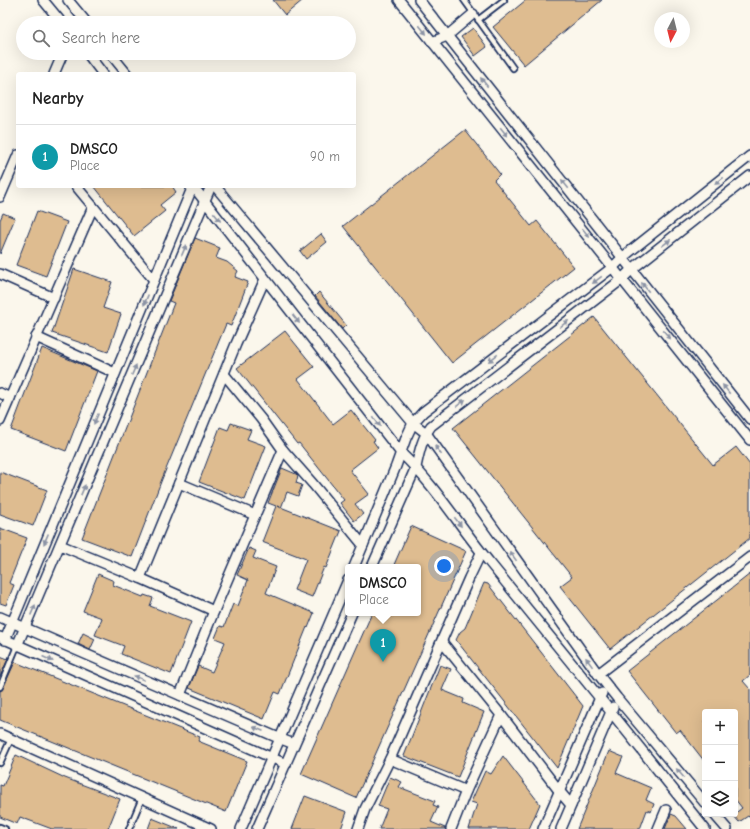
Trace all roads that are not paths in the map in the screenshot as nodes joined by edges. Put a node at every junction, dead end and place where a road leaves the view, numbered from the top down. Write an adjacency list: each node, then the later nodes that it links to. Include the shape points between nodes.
1 (43, 0): 7 (street)
2 (68, 0): 8 (street)
3 (399, 0): 11 (street, one-way to 11)
4 (419, 0): 10 (street)
5 (464, 0): 9 (lane)
6 (504, 0): 9 (lane)
7 (56, 16)
8 (81, 16)
9 (476, 17): 10 (street); 15 (lane)
10 (447, 36): 11 (street); 30 (street, one-way to 10)
11 (432, 42): 31 (street, one-way to 31)
12 (60, 60): 16 (street)
13 (93, 60): 17 (street)
14 (116, 60): 18 (street)
15 (513, 68)
16 (55, 72)
17 (102, 72)
18 (125, 72)
19 (750, 156): 30 (street, one-way to 30)
20 (16, 160): 27 (street)
21 (750, 176): 32 (street, one-way to 21)
22 (78, 188): 29 (street)
23 (192, 188): 34 (street)
24 (195, 188): 28 (street)
25 (209, 188): 28 (street)
26 (217, 188): 45 (street)
27 (0, 197)
28 (205, 201): 35 (street, one-way to 35); 53 (street, one-way to 28)
29 (93, 207): 34 (street); 37 (street)
30 (623, 258): 31 (street); 32 (street)
31 (613, 267): 36 (street); 45 (street, one-way to 45, via 423,412)
32 (631, 270): 36 (street); 43 (street, one-way to 32)
33 (0, 274): 37 (street)
34 (154, 280): 39 (street, one-way to 39)
35 (265, 280): 40 (street); 49 (street, one-way to 49)
36 (621, 280): 46 (street, one-way to 36, via 431,426); 47 (street, one-way to 47)
37 (54, 298): 38 (street)
38 (36, 337): 39 (street); 42 (street)
39 (116, 373): 64 (street, one-way to 64)
40 (224, 374): 48 (street); 51 (street)
41 (0, 393): 42 (street)
42 (10, 398): 44 (street)
43 (750, 419)
44 (0, 421)
45 (413, 424): 46 (street); 49 (street)
46 (426, 433): 50 (street); 69 (street, one-way to 46)
47 (750, 440)
48 (283, 450): 52 (street); 54 (street)
49 (401, 453): 50 (street); 54 (street)
50 (416, 467): 55 (street, one-way to 55); 58 (street)
51 (179, 482): 52 (street); 59 (street)
52 (254, 516): 61 (street)
53 (60, 545): 59 (street); 65 (street, one-way to 53)
54 (363, 545): 57 (street)
55 (481, 552): 67 (street); 73 (street)
56 (750, 557): 69 (street)
57 (355, 564)
58 (373, 564)
59 (140, 578): 61 (street)
60 (345, 587): 79 (street)
61 (214, 611): 72 (street)
62 (351, 616): 80 (street)
63 (0, 617): 64 (street)
64 (11, 622): 65 (street); 66 (street)
65 (25, 628): 68 (street); 72 (street, one-way to 65)
66 (2, 638): 68 (street)
67 (442, 642): 76 (street); 82 (street)
68 (17, 646): 71 (lane); 81 (street, one-way to 81)
69 (598, 674): 70 (street)
70 (606, 684): 73 (street); 74 (street)
71 (0, 687)
72 (180, 695): 79 (street, one-way to 72)
73 (600, 697): 75 (street); 86 (street)
74 (616, 698): 75 (street); 88 (street, one-way to 74)
75 (612, 712): 89 (street); 103 (street)
76 (501, 715): 85 (street); 86 (street)
77 (0, 734): 78 (street)
78 (11, 739): 83 (lane); 87 (street)
79 (281, 739): 80 (street); 81 (street)
80 (294, 744): 84 (street)
81 (273, 757): 84 (street); 96 (street)
82 (390, 759): 85 (street); 98 (street)
83 (0, 763)
84 (286, 764): 97 (street)
85 (466, 791): 99 (street)
86 (560, 792): 89 (street); 100 (street)
87 (142, 798): 94 (lane); 95 (street)
88 (702, 799)
89 (571, 805): 101 (street)
90 (666, 810): 102 (street)
91 (717, 817): 104 (street)
92 (0, 827): 93 (lane)
93 (5, 829)
94 (129, 829)
95 (211, 829)
96 (241, 829)
97 (257, 829)
98 (358, 829)
99 (451, 829)
100 (544, 829)
101 (561, 829)
102 (658, 829)
103 (705, 829)
104 (727, 829)

